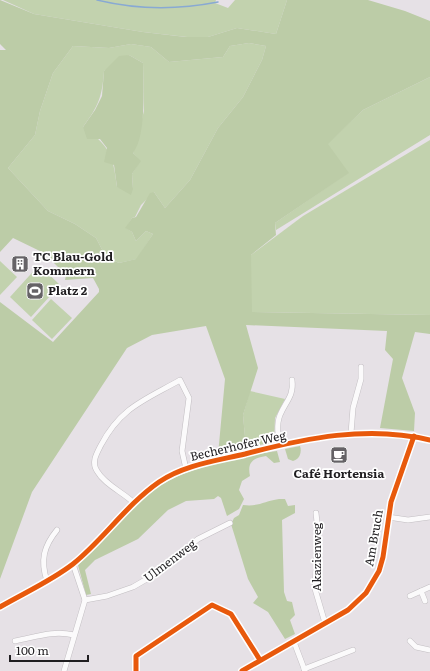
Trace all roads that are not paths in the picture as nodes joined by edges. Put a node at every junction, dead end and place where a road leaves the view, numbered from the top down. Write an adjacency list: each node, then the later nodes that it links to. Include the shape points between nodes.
1 (361, 367): 3 (street, via 361,379 352,408)
2 (292, 380): 6 (street, via 293,390 280,415 278,426)
3 (351, 433): 4 (street, Becherhofer Weg, via 398,433); 6 (street, Becherhofer Weg)
4 (414, 436): 5 (street, Becherhofer Weg); 10 (street, Am Bruch)
5 (430, 440)
6 (280, 446): 7 (street, Becherhofer Weg)
7 (186, 468): 8 (street, Becherhofer Weg, via 160,481); 8 (street, via 182,451 189,398 180,380 120,417 95,457 96,470 104,480)
8 (134, 503): 14 (street, Becherhofer Weg)
9 (316, 513): 22 (street, Akazienweg, via 318,531 315,589)
10 (388, 516): 11 (street, via 408,520); 22 (street, Am Bruch, via 380,571 366,593 348,610)
11 (430, 517)
12 (230, 523): 19 (street, Ulmenweg, via 198,539 152,576 133,587)
13 (57, 530): 15 (street, via 48,541 43,559)
14 (73, 564): 15 (street, Becherhofer Weg); 19 (street)
15 (47, 581): 21 (street, Becherhofer Weg)
16 (430, 587): 17 (street)
17 (421, 591): 18 (street); 20 (street)
18 (410, 596)
19 (85, 600): 23 (street)
20 (425, 601)
21 (0, 607)
22 (325, 623): 26 (street, Am Bruch)
23 (74, 635): 24 (street, via 65,632 43,634); 31 (street)
24 (15, 641)
25 (410, 641): 28 (street, via 416,647)
26 (294, 642): 29 (street, Am Bruch); 30 (street)
27 (353, 650): 30 (street)
28 (430, 650)
29 (260, 660): 32 (street, via 231,614 212,605 136,656); 33 (street, Am Bruch)
30 (304, 670)
31 (64, 671)
32 (136, 671)
33 (242, 671)

